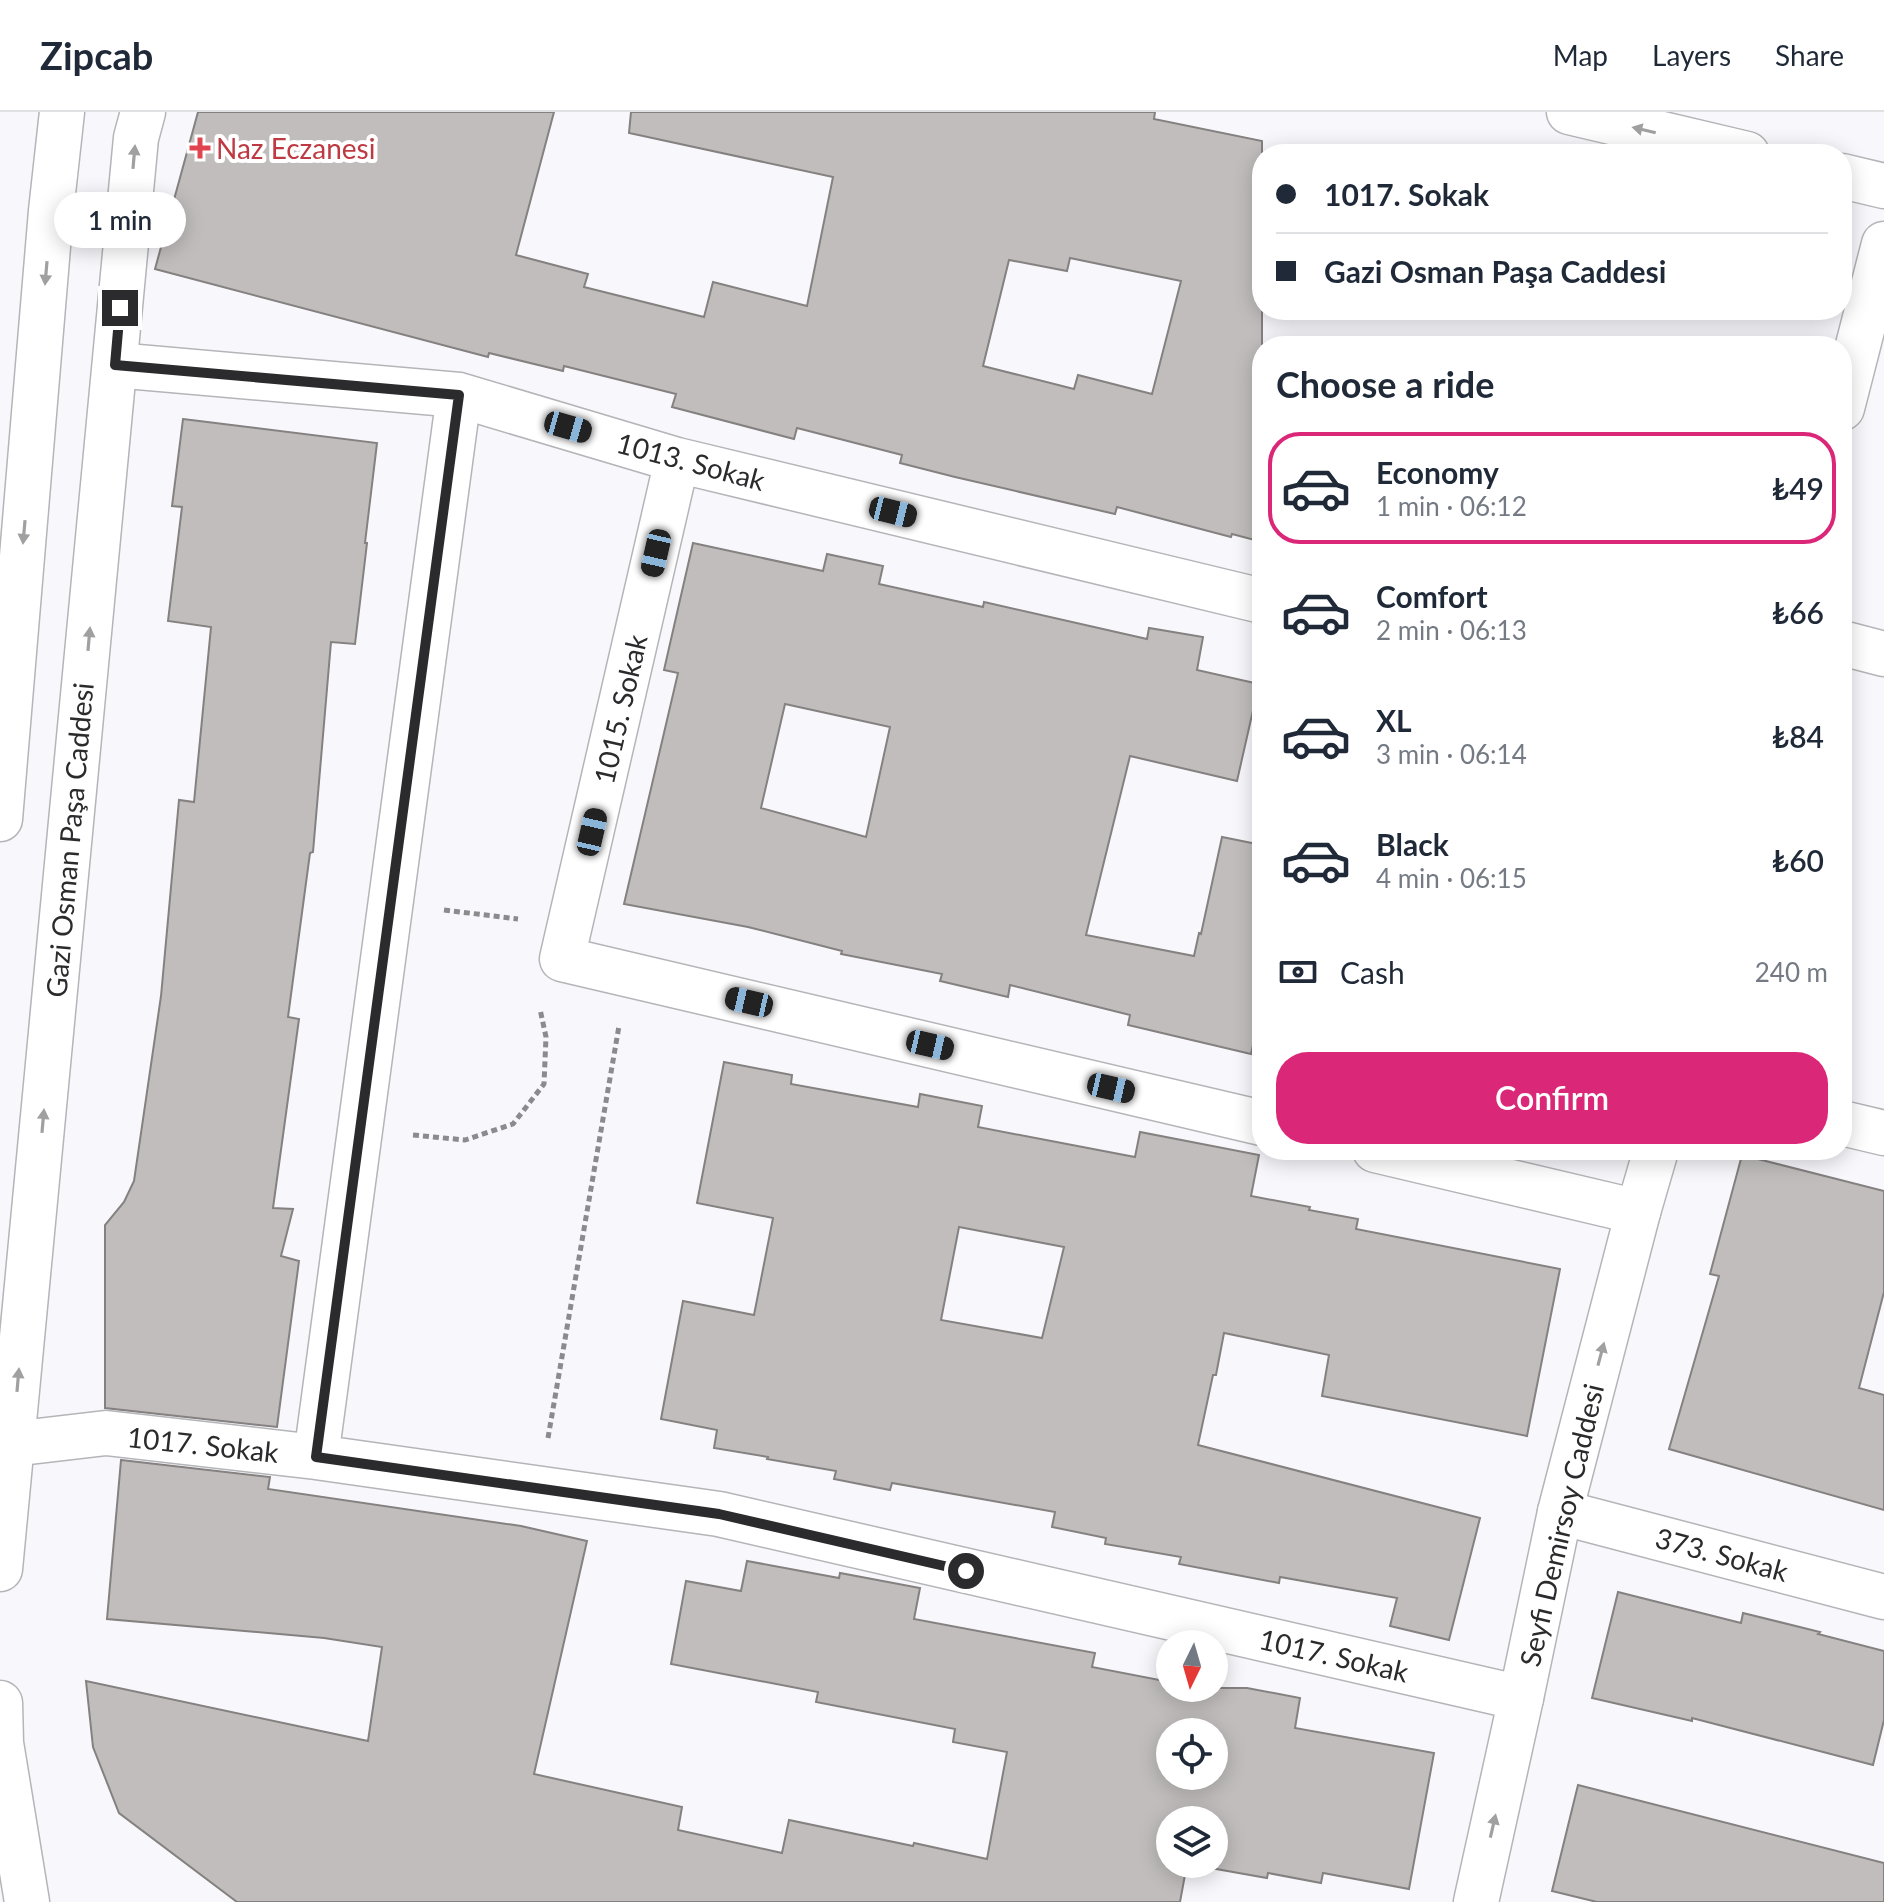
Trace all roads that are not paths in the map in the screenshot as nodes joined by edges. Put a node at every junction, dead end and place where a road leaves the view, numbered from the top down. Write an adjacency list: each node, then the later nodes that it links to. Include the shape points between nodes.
1 (62, 112): 15 (street, one-way to 15)
2 (143, 112): 8 (street, Gazi Osman Paşa Caddesi, one-way to 2, via 136,138)
3 (1569, 112): 4 (street, one-way to 3)
4 (1705, 144)
5 (1852, 178): 6 (street)
6 (1884, 186)
7 (1884, 244): 9 (street)
8 (115, 365): 10 (street, 1013. Sokak); 22 (street, Gazi Osman Paşa Caddesi, one-way to 8)
9 (1852, 369)
10 (459, 395): 11 (street, 1013. Sokak); 23 (street)
11 (677, 460): 12 (street, 1013. Sokak); 16 (street, 1015. Sokak, via 562,959)
12 (1252, 599)
13 (1852, 646): 14 (street)
14 (1884, 654)
15 (0, 819)
16 (1252, 1121)
17 (1852, 1125): 18 (street)
18 (1884, 1133)
19 (1417, 1160): 21 (street)
20 (1653, 1160): 21 (street, Seyfi Demirsoy Caddesi)
21 (1638, 1212): 24 (street, Seyfi Demirsoy Caddesi, one-way to 21)
22 (12, 1444): 23 (street, 1017. Sokak, via 106,1433); 25 (street, Gazi Osman Paşa Caddesi)
23 (316, 1457): 27 (street, 1017. Sokak, via 719,1514)
24 (1560, 1512): 26 (street, 373. Sokak); 27 (street, Seyfi Demirsoy Caddesi)
25 (0, 1569)
26 (1884, 1597)
27 (1521, 1698): 30 (street, Seyfi Demirsoy Caddesi, one-way to 27)
28 (0, 1703): 29 (street, via 1,1743)
29 (27, 1902)
30 (1476, 1902)

